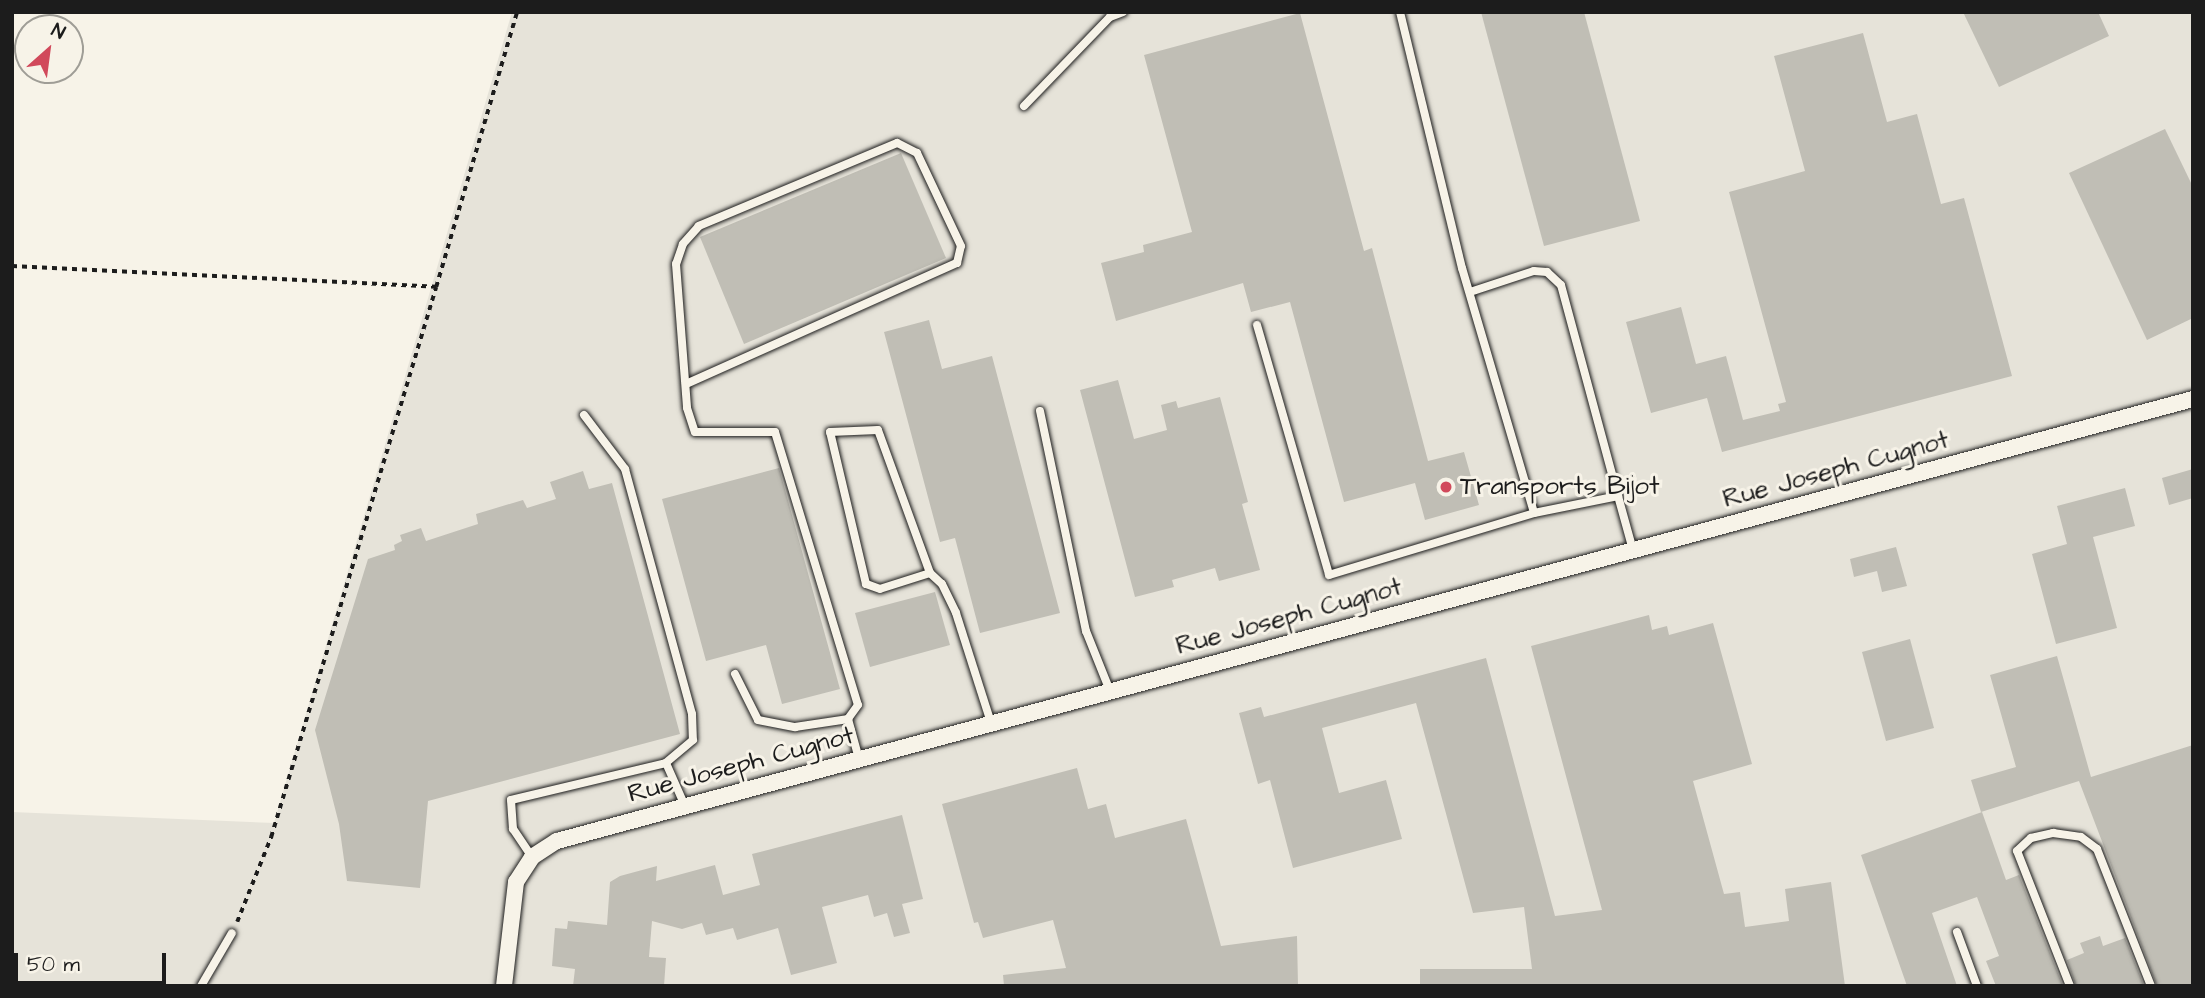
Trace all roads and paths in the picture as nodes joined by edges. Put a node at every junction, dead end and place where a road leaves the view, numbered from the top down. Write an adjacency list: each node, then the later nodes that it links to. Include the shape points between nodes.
1 (517, 12): 6 (path)
2 (1123, 12): 4 (lane, via 1110,17)
3 (1400, 12): 7 (lane)
4 (1024, 106)
5 (12, 266): 6 (path)
6 (436, 287): 26 (path, via 271,837)
7 (1470, 292): 13 (lane, via 1534,271 1547,272 1561,285); 14 (lane)
8 (1257, 325): 14 (lane, via 1329,575)
9 (686, 384): 9 (lane, via 957,263 961,246 917,153 897,143 692,231 676,264); 19 (lane, via 695,432 775,432 858,705)
10 (2193, 399): 15 (street, Rue Joseph Cugnot)
11 (1040, 411): 18 (lane, via 1086,631)
12 (584, 415): 22 (lane, via 625,469 692,714 693,740)
13 (1618, 496): 14 (lane); 15 (lane)
14 (1534, 513)
15 (1633, 550): 18 (street, Rue Joseph Cugnot)
16 (930, 573): 16 (lane, via 878,430 830,432 866,584 880,589); 20 (lane, via 942,584 956,613)
17 (735, 674): 19 (lane, via 758,720 795,727)
18 (1110, 691): 20 (street, Rue Joseph Cugnot)
19 (848, 719): 21 (lane)
20 (991, 723): 21 (street, Rue Joseph Cugnot)
21 (859, 759): 23 (street, Rue Joseph Cugnot)
22 (666, 763): 23 (lane); 24 (lane, via 511,800 513,829)
23 (685, 806): 24 (street, Rue Joseph Cugnot, via 557,841)
24 (532, 857): 28 (street, via 521,870 512,897)
25 (1957, 932): 29 (lane)
26 (232, 933): 27 (lane)
27 (201, 986)
28 (504, 986)
29 (1977, 986)
30 (2070, 986): 31 (lane, via 2017,851 2031,838 2053,833 2081,836 2096,849)
31 (2151, 986)

